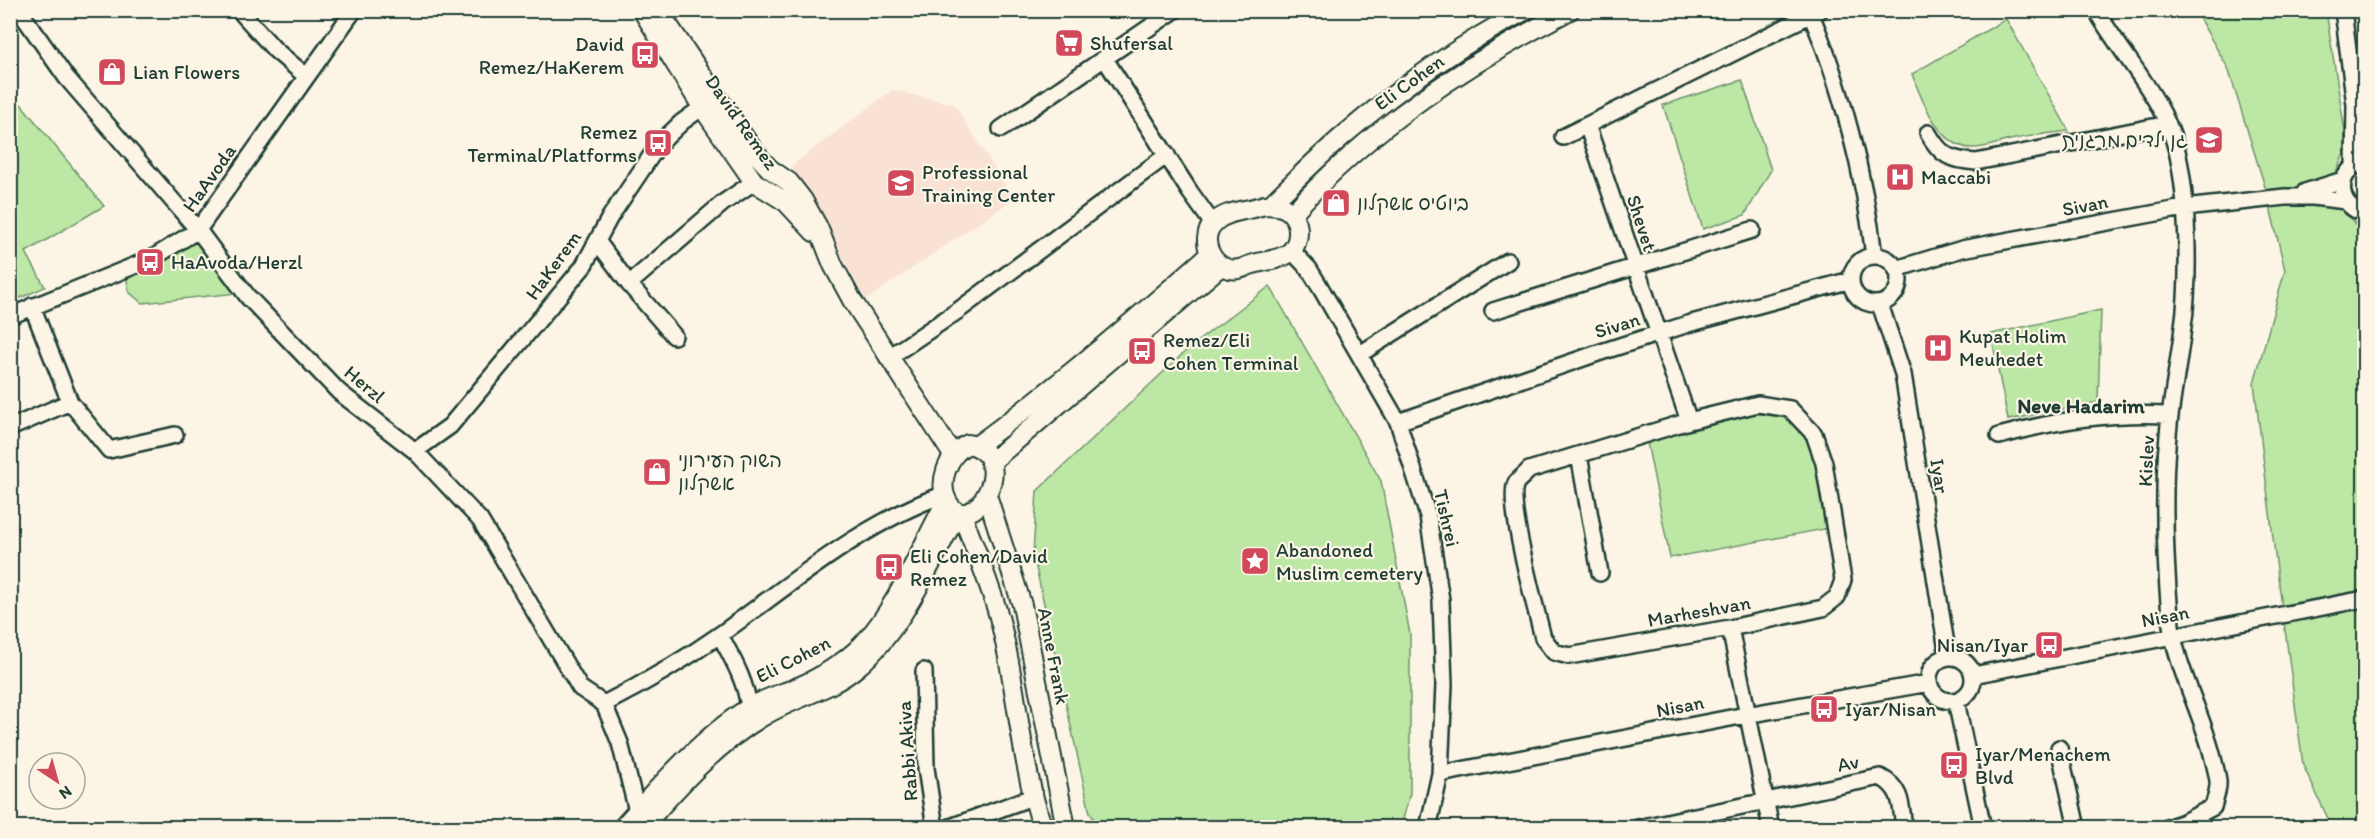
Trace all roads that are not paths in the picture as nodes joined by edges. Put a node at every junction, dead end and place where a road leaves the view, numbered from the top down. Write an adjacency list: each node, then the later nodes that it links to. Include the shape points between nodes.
1 (19, 10): 34 (street, Herzl, via 66,77)
2 (239, 10): 14 (street, via 275,50)
3 (354, 10): 14 (street, HaAvoda)
4 (642, 10): 15 (street, David Remez)
5 (658, 10): 15 (street, David Remez)
6 (1175, 10): 12 (street)
7 (1526, 10): 29 (street, Eli Cohen, via 1385,101)
8 (1570, 10): 31 (street, Eli Cohen, via 1515,39 1425,97 1353,153)
9 (2096, 10): 17 (street, Kislev)
10 (2343, 10): 16 (street)
11 (1813, 12): 18 (street); 39 (street, via 1867,201)
12 (1152, 16): 13 (street)
13 (1105, 59): 19 (street); 23 (street)
14 (306, 76): 34 (street, HaAvoda)
15 (709, 102): 26 (street, David Remez); 36 (street, HaKerem, via 659,144); 37 (street, David Remez, via 761,161 796,189 811,212)
16 (2355, 105): 22 (street); 24 (street)
17 (2168, 124): 20 (street, via 1976,162 1943,155); 30 (street, Kislev, via 2177,152)
18 (1587, 125): 21 (street); 42 (street, Shevet)
19 (1001, 129)
20 (1928, 134)
21 (1563, 137)
22 (2364, 141)
23 (1167, 155): 33 (street); 53 (street)
24 (2359, 165): 25 (street)
25 (2343, 180): 27 (street, Sivan); 28 (street)
26 (754, 182): 37 (street, David Remez, via 786,202); 45 (street, via 723,203)
27 (2285, 197): 28 (street, Sivan); 30 (street, Sivan)
28 (2346, 201): 32 (street)
29 (1270, 205): 31 (street); 33 (street, via 1228,214)
30 (2184, 208): 43 (street, Sivan, via 1962,249); 55 (street, Kislev, via 2187,287)
31 (1292, 214): 38 (street, via 1298,225 1298,237)
32 (2363, 215)
33 (1213, 224): 40 (street, via 1207,239)
34 (198, 230): 47 (street, HaAvoda, via 151,259); 62 (street, Herzl, via 248,297 339,392)
35 (1752, 230): 42 (street)
36 (597, 241): 45 (street); 62 (street, HaKerem, via 582,267 464,410 450,426)
37 (823, 243): 53 (street, David Remez)
38 (1291, 250): 40 (street, via 1278,259 1241,268); 52 (street, Tishrei, via 1309,269)
39 (1874, 256): 43 (street, via 1890,261); 44 (street, via 1856,266)
40 (1215, 260): 61 (street); 65 (street)
41 (1508, 261): 52 (street)
42 (1634, 267): 48 (street); 50 (street, Shevet)
43 (1896, 269): 46 (street, via 1897,290)
44 (1851, 280): 46 (street, via 1860,299); 50 (street, Sivan, via 1724,313)
45 (629, 284): 51 (street)
46 (1880, 304): 73 (street, Iyar, via 1903,374)
47 (32, 306): 49 (street, HaAvoda); 54 (street)
48 (1493, 311)
49 (10, 316)
50 (1658, 335): 56 (street, Shevet); 57 (street, Sivan)
51 (674, 336)
52 (1360, 354): 57 (street, Tishrei)
53 (888, 358): 63 (street, David Remez)
54 (70, 402): 58 (street); 59 (street, via 109,450)
55 (2170, 414): 60 (street, via 2128,413 2050,422); 72 (street, Kislev, via 2164,489)
56 (1689, 421): 64 (street); 70 (street, Marheshvan, via 1758,404 1790,409 1814,434 1824,463 1843,580 1837,597 1823,608)
57 (1398, 422): 82 (street, Tishrei, via 1428,516 1441,600 1444,685)
58 (10, 428)
59 (175, 435)
60 (1999, 436)
61 (976, 446): 63 (street, via 968,444); 65 (street)
62 (415, 451): 78 (street, Herzl, via 480,520 579,688)
63 (953, 455): 67 (street, via 946,474)
64 (1579, 455): 68 (street); 70 (street, Marheshvan, via 1529,470 1516,483 1514,500 1520,536 1543,639 1554,652 1569,656)
65 (990, 463): 66 (street, via 992,481)
66 (987, 495): 67 (street, via 975,509); 90 (street, Anne Frank, via 1022,604)
67 (953, 505): 71 (street, via 913,506 884,520); 79 (street, Eli Cohen, via 884,618 861,646 799,687); 83 (street, via 982,563 999,618); 85 (street, Eli Cohen, via 905,608 873,652 835,683 746,727)
68 (1600, 573)
69 (2364, 599): 72 (street, Nisan)
70 (1730, 628): 80 (street)
71 (720, 635): 78 (street); 79 (street, via 739,672)
72 (2172, 636): 75 (street, Nisan); 97 (street, Kislev, via 2219,782 2213,807)
73 (1948, 657): 75 (street, via 1967,663); 76 (street, via 1935,663)
74 (924, 671): 87 (street, Rabbi Akiva, via 926,768)
75 (1973, 675): 77 (street, via 1972,688)
76 (1929, 682): 77 (street, via 1936,695); 80 (street, Nisan)
77 (1956, 701): 95 (street)
78 (604, 705): 85 (street, via 620,743)
79 (749, 708): 85 (street, Eli Cohen, via 705,742)
80 (1746, 715): 82 (street, Nisan); 84 (street)
81 (2058, 748): 96 (street)
82 (1440, 774): 91 (street, Tishrei)
83 (1032, 797): 88 (street); 89 (street)
84 (1766, 801): 92 (street, Av); 93 (street); 94 (street, Av, via 1880,777 1892,783 1899,797)
85 (639, 819): 86 (street, Eli Cohen)
86 (622, 828)
87 (935, 828)
88 (948, 828)
89 (1043, 828)
90 (1066, 828)
91 (1428, 828)
92 (1638, 828)
93 (1771, 828)
94 (1904, 828)
95 (1983, 828)
96 (2077, 828)
97 (2167, 828)

